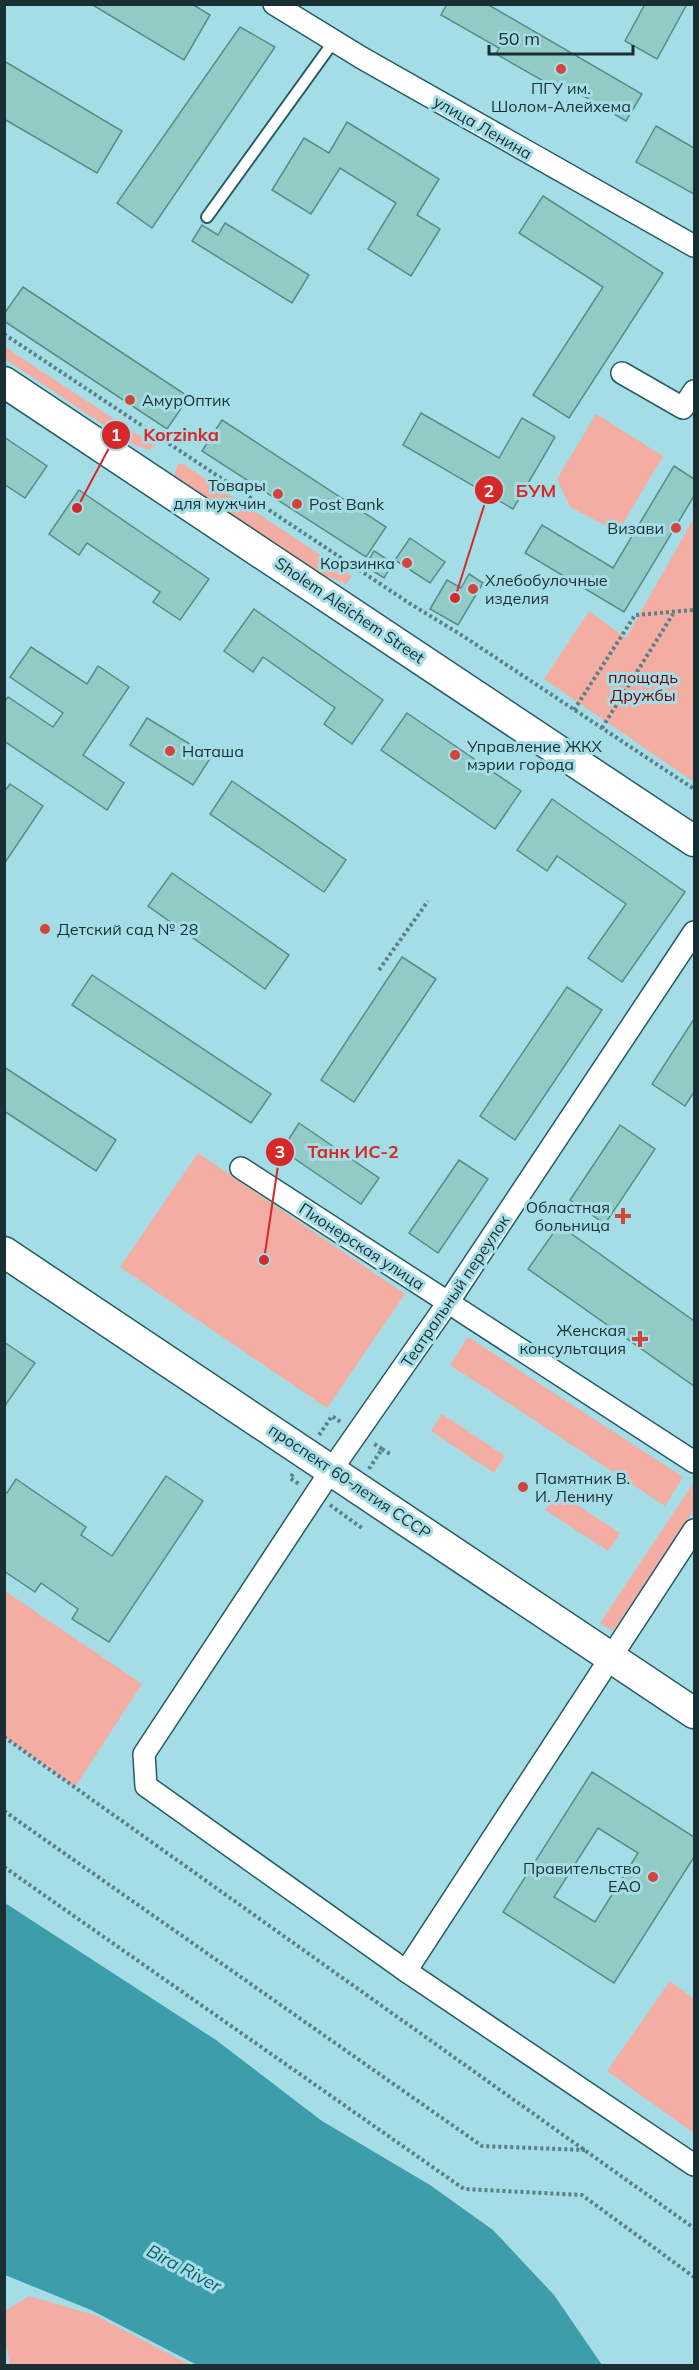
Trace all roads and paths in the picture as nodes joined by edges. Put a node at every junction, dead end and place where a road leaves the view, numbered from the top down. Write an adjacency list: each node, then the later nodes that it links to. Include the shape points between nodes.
1 (274, 4): 2 (street, улица Ленина)
2 (334, 41): 3 (lane); 4 (street, улица Ленина)
3 (207, 217)
4 (694, 246)
5 (4, 334): 11 (path)
6 (622, 373): 8 (street, via 683,408)
7 (4, 382): 14 (main road, Sholem Aleichem Street)
8 (694, 391)
9 (694, 610): 10 (path)
10 (674, 613): 11 (path, via 634,615); 12 (path)
11 (574, 710): 12 (path)
12 (602, 728): 13 (path)
13 (694, 789)
14 (694, 841)
15 (428, 901): 17 (path)
16 (694, 932): 20 (street, Театральный переулок)
17 (379, 970)
18 (241, 1168): 20 (street, Пионерская улица)
19 (4, 1252): 24 (main road, проспект 60-летия СССР)
20 (449, 1301): 23 (street, Пионерская улица); 24 (street, Театральный переулок)
21 (382, 1449): 22 (path)
22 (390, 1454)
23 (694, 1462)
24 (332, 1469): 28 (main road, проспект 60-летия СССР); 33 (street, Театральный переулок, via 144,1754 146,1786)
25 (340, 1512): 26 (path)
26 (362, 1528)
27 (694, 1530): 28 (street)
28 (612, 1657): 29 (main road, проспект 60-летия СССР); 33 (street)
29 (694, 1713)
30 (4, 1737): 34 (path)
31 (4, 1811): 34 (path, via 482,2146)
32 (4, 1867): 37 (path, via 464,2189 582,2195)
33 (405, 1971): 35 (street)
34 (585, 2150): 36 (path)
35 (694, 2165)
36 (694, 2228)
37 (694, 2277)

